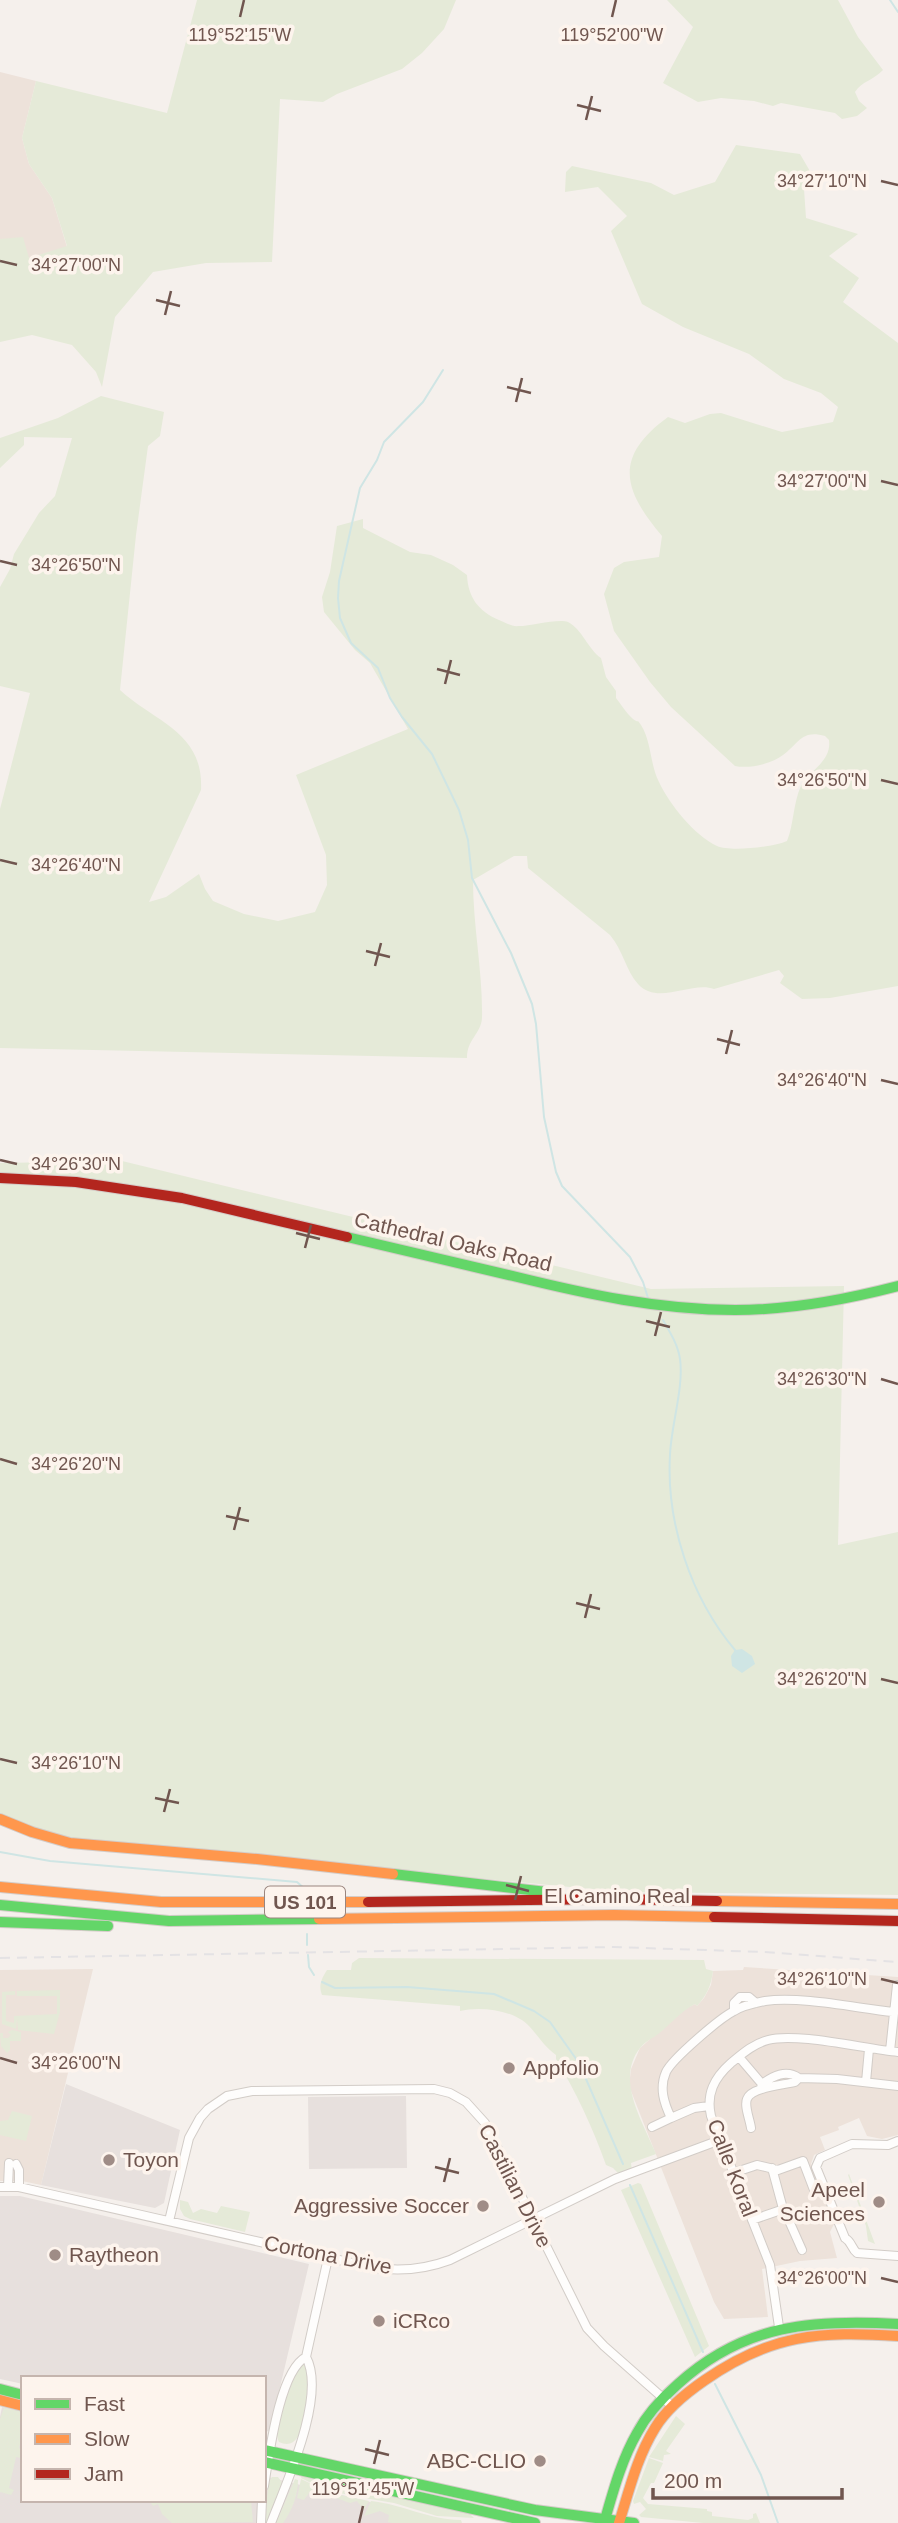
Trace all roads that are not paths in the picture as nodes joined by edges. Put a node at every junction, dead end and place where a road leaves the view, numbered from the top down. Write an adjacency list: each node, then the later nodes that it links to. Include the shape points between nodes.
1 (0, 1178): 2 (main road, Cathedral Oaks Road, via 76,1182 182,1198 571,1290 677,1309 736,1312 789,1308)
2 (898, 1286)
3 (0, 1819): 5 (main road, via 83,1845 257,1859)
4 (0, 1887): 5 (main road, El Camino Real / US 101, via 161,1902)
5 (611, 1899): 6 (main road, El Camino Real / US 101)
6 (897, 1904)
7 (0, 1905): 9 (main road, El Camino Real / US 101, via 100,1916)
8 (834, 1920): 9 (main road, El Camino Real / US 101, via 614,1915); 10 (main road, El Camino Real / US 101); 12 (main road)
9 (224, 1921): 11 (main road, via 201,1928)
10 (898, 1921)
11 (0, 1922)
12 (898, 1927)
13 (897, 1985): 14 (street)
14 (894, 2012): 16 (street); 22 (street, via 795,2001 756,2003 740,1997 734,2011 671,2064 662,2087)
15 (869, 2049): 16 (street, Calle Koral); 17 (street, Calle Koral, via 787,2038 767,2040); 18 (street)
16 (894, 2052)
17 (739, 2057): 19 (street); 21 (street, Calle Koral, via 713,2084)
18 (866, 2082): 19 (street, via 799,2078); 20 (street)
19 (761, 2086): 24 (street, via 746,2100)
20 (898, 2086)
21 (709, 2106): 22 (street); 25 (street, Calle Koral)
22 (671, 2118): 23 (street)
23 (652, 2127)
24 (751, 2128)
25 (720, 2140): 28 (street, Calle Koral); 33 (street, Cortona Drive, via 615,2179)
26 (898, 2141): 37 (street, via 852,2144 820,2158 816,2167 854,2250)
27 (772, 2168): 28 (street, via 757,2165); 31 (street, via 803,2161); 32 (street)
28 (733, 2173): 34 (street, Calle Koral)
29 (4, 2187): 30 (street, Cortona Drive); 30 (street, via 12,2164 19,2170)
30 (19, 2187): 35 (street, Cortona Drive)
31 (814, 2190)
32 (783, 2208): 34 (street); 36 (street)
33 (533, 2220): 35 (street, Castilian Drive, via 477,2112 450,2093 416,2088 252,2091 227,2096 208,2109 189,2137); 38 (street, Cortona Drive, via 427,2267 385,2270); 46 (street, Castilian Drive, via 587,2328)
34 (752, 2220): 40 (street, Calle Koral, via 770,2264)
35 (169, 2221): 38 (street, Cortona Drive)
36 (802, 2250)
37 (898, 2256)
38 (328, 2258): 42 (street)
39 (898, 2323): 40 (main road, via 824,2320)
40 (779, 2327): 46 (main road, via 711,2357)
41 (898, 2336): 46 (main road, via 841,2332 780,2340 737,2357)
42 (306, 2357): 48 (street, via 299,2360 283,2392); 49 (street, via 311,2399)
43 (0, 2389): 44 (main road)
44 (21, 2394)
45 (0, 2400): 47 (main road)
46 (667, 2402): 52 (main road, via 636,2432); 53 (main road, via 630,2485)
47 (21, 2405)
48 (267, 2457): 49 (main road)
49 (294, 2463): 51 (main road); 52 (main road); 55 (street)
50 (262, 2502): 54 (street)
51 (479, 2517): 56 (main road)
52 (605, 2522): 53 (main road)
53 (619, 2522): 57 (main road)
54 (261, 2523)
55 (271, 2523)
56 (535, 2523)
57 (634, 2523)

